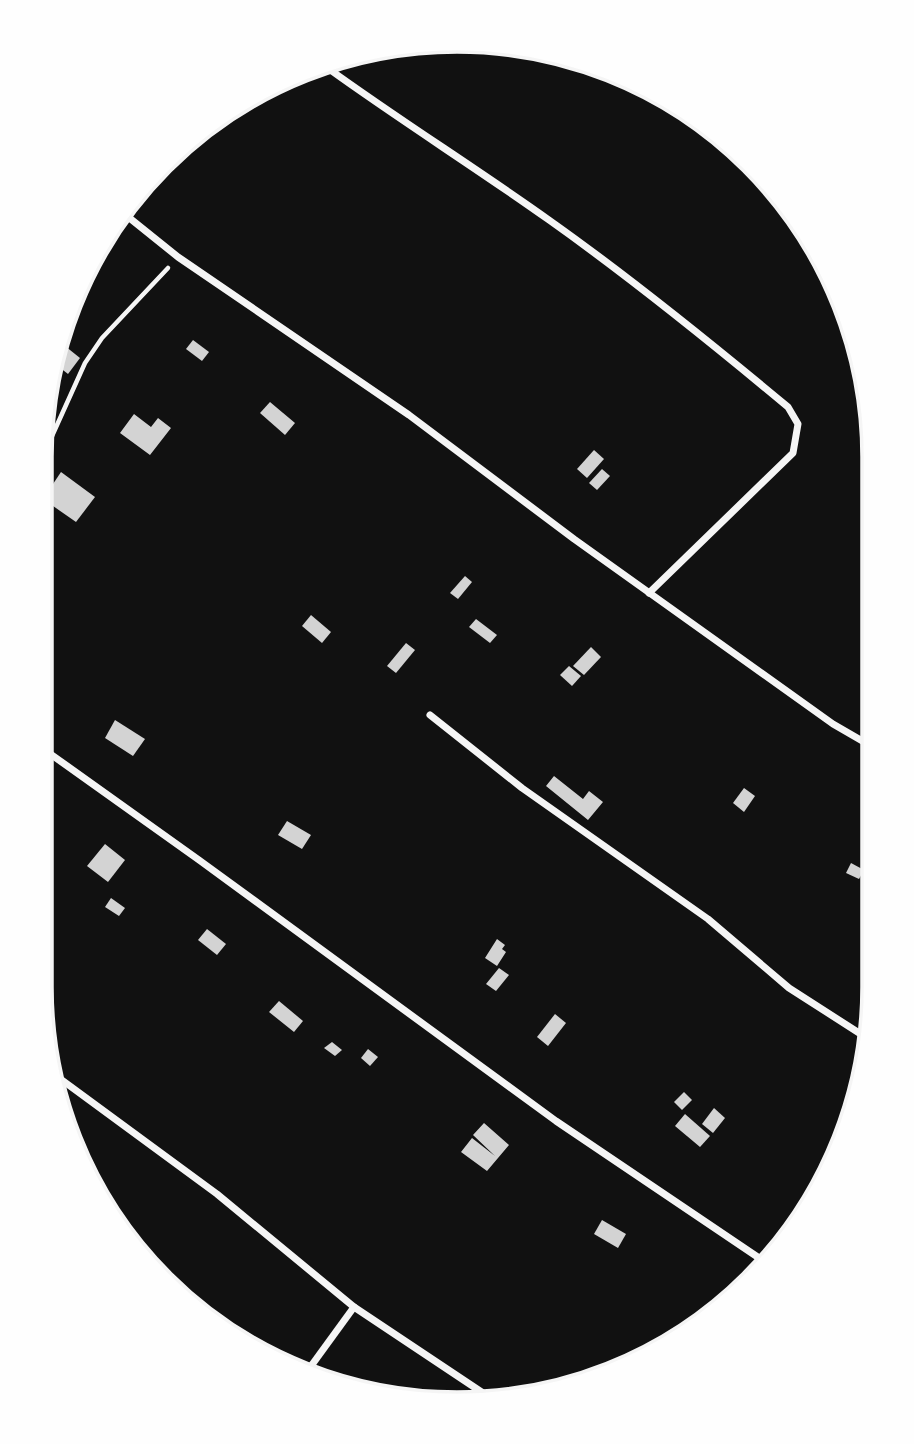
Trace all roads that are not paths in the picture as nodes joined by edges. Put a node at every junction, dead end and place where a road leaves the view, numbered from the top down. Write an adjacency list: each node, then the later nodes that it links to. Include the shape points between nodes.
1 (333, 72): 3 (street, via 551,221 788,407 798,424 793,453)
2 (131, 218): 3 (street, via 178,257 409,415)
3 (649, 593): 5 (street)
4 (430, 715): 7 (street, via 522,788 708,919 789,988)
5 (862, 740)
6 (52, 755): 9 (street, via 556,1121)
7 (859, 1034)
8 (64, 1081): 10 (street, via 217,1194)
9 (758, 1257)
10 (355, 1307): 11 (street); 12 (street)
11 (312, 1365)
12 (480, 1391)

